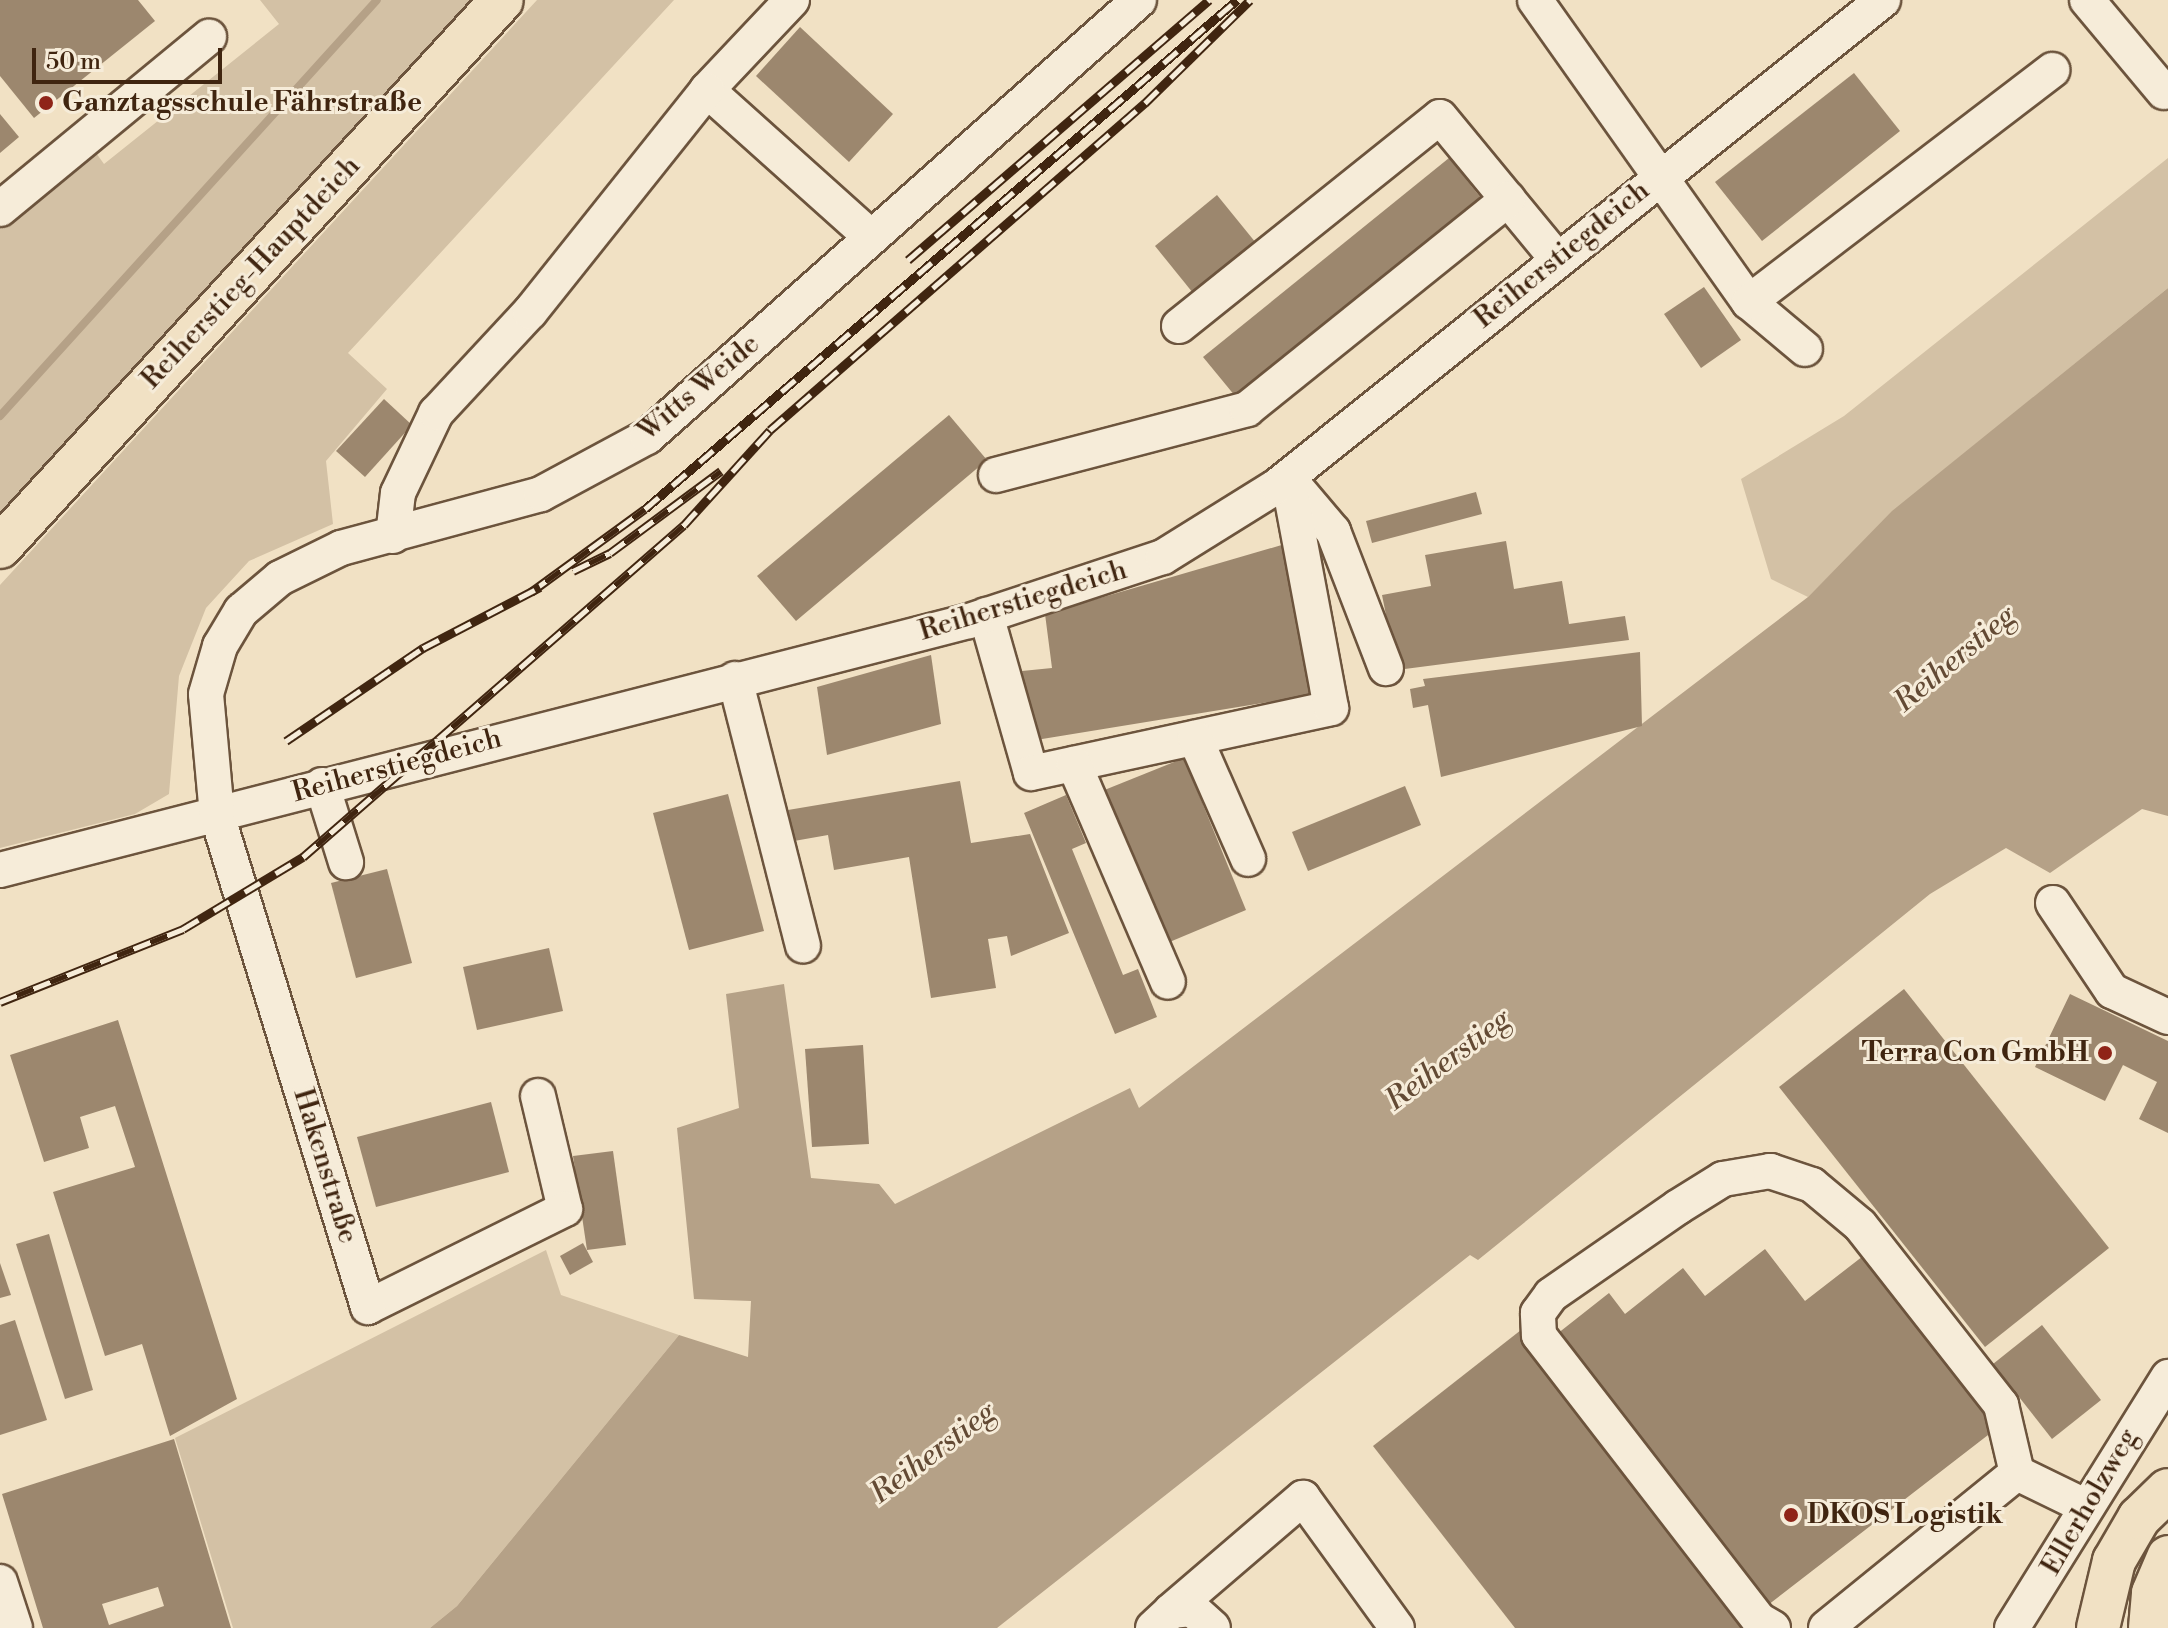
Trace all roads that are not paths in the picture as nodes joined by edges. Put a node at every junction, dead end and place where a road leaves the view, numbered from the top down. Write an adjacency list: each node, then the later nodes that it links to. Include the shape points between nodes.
1 (502, 0): 22 (main road, Reiherstieg-Hauptdeich)
2 (792, 0): 9 (street)
3 (1139, 0): 14 (street, Witts Weide)
4 (1535, 0): 11 (street)
5 (1883, 0): 11 (street, Reiherstiegdeich)
6 (2087, 0): 10 (street)
7 (209, 37): 13 (street)
8 (2052, 70): 16 (street)
9 (707, 90): 14 (street); 21 (street, via 530,312 436,413 398,493)
10 (2164, 92)
11 (1656, 179): 15 (street, Reiherstiegdeich); 16 (street)
12 (1508, 199): 15 (street); 17 (street, via 1440,117); 19 (street, via 1247,409)
13 (0, 209)
14 (871, 237): 21 (street, Witts Weide, via 647,437 541,494)
15 (1557, 259): 20 (street, Reiherstiegdeich)
16 (1749, 302): 18 (street)
17 (1179, 326)
18 (1805, 349)
19 (996, 475)
20 (1288, 478): 23 (street, Reiherstiegdeich, via 1163,557); 24 (street, via 1333,531); 26 (street, via 1331,708)
21 (393, 536): 29 (street, Witts Weide, via 341,548 292,572 241,611 220,646 206,694)
22 (0, 547)
23 (986, 615): 25 (street, Reiherstiegdeich); 27 (street, via 1031,773)
24 (1386, 668)
25 (735, 679): 28 (street, Reiherstiegdeich); 34 (street)
26 (1195, 738): 27 (street); 30 (street)
27 (1074, 764): 35 (street)
28 (322, 785): 29 (street, Reiherstiegdeich); 31 (street)
29 (217, 815): 32 (street, Reiherstiegdeich); 37 (street, Hakenstraße, via 368,1307 565,1209)
30 (1248, 859)
31 (346, 862)
32 (0, 870)
33 (2053, 903): 36 (street, via 2112,991)
34 (803, 945)
35 (1168, 982)
36 (2168, 1017)
37 (538, 1096)
38 (2168, 1377): 41 (street, Ellerholzweg)
39 (2017, 1473): 41 (street); 48 (street, via 2001,1405 1860,1225 1812,1185 1770,1171 1723,1179 1678,1207 1551,1295 1538,1313 1539,1335 1759,1620); 49 (street)
40 (2168, 1490): 51 (main road, via 2139,1518 2114,1561)
41 (2085, 1506): 50 (street, Ellerholzweg)
42 (2168, 1557): 52 (main road, via 2153,1593)
43 (0, 1582): 45 (street)
44 (1162, 1619): 46 (street, via 1192,1609); 47 (street, via 1303,1498)
45 (15, 1628)
46 (1213, 1628)
47 (1397, 1628)
48 (1773, 1628)
49 (1826, 1628)
50 (2012, 1628)
51 (2098, 1628)
52 (2150, 1628)

